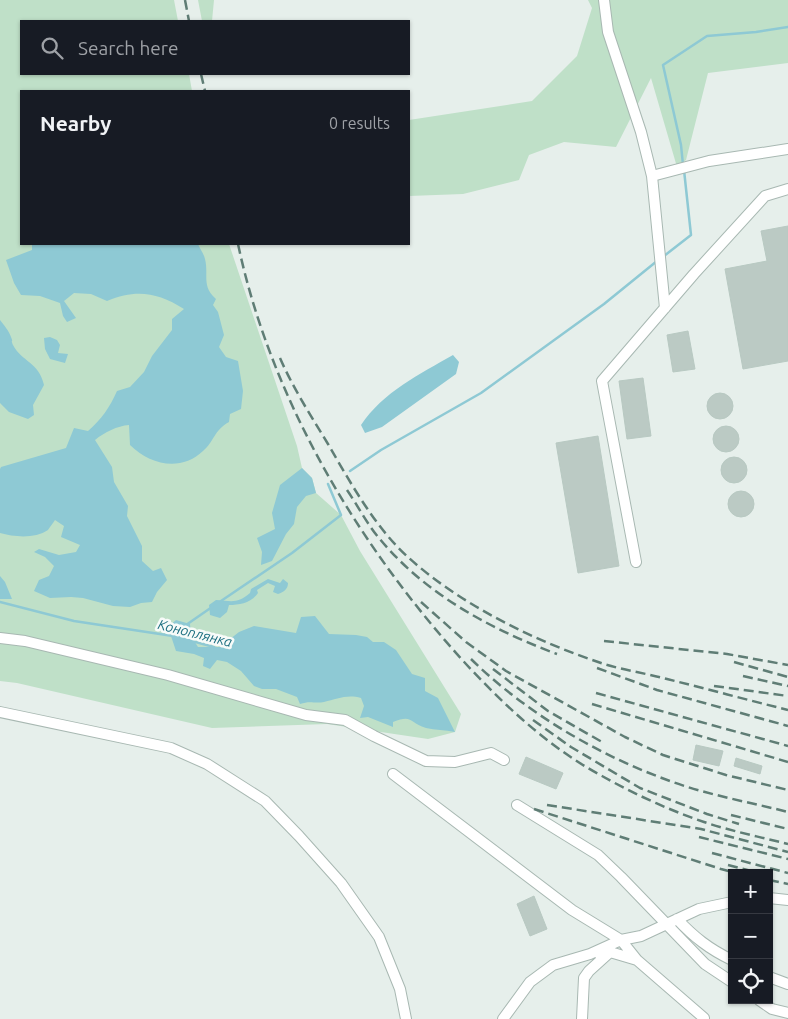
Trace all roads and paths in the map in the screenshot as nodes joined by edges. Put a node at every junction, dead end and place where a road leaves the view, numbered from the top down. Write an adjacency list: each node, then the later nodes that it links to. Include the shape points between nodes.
1 (604, 0): 3 (street, via 608,32)
2 (788, 149): 3 (street, via 709,161)
3 (652, 176): 5 (street)
4 (788, 189): 5 (street, via 765,196)
5 (665, 308): 6 (street, via 602,381)
6 (636, 562)
7 (0, 638): 9 (street, via 168,674 306,715 345,720 426,761 455,762 491,753)
8 (0, 712): 28 (street, via 171,748 208,764 265,801 341,883 379,937 400,989)
9 (504, 760)
10 (393, 774): 17 (street, via 572,910)
11 (517, 805): 16 (street, via 598,855)
12 (773, 898): 13 (street)
13 (788, 900)
14 (728, 903): 15 (street, via 699,909)
15 (677, 919): 16 (street); 20 (street, via 713,951)
16 (666, 924): 17 (street, via 640,936); 23 (street, via 704,964)
17 (621, 940): 19 (street); 21 (street)
18 (610, 952): 19 (street); 21 (street); 30 (street, via 584,978)
19 (590, 954): 29 (street, via 553,965 538,976)
20 (730, 959)
21 (637, 960): 27 (street)
22 (773, 978): 24 (street)
23 (728, 979)
24 (788, 984)
25 (765, 1004): 26 (street)
26 (788, 1013)
27 (704, 1018)
28 (406, 1019)
29 (503, 1019)
30 (582, 1019)

